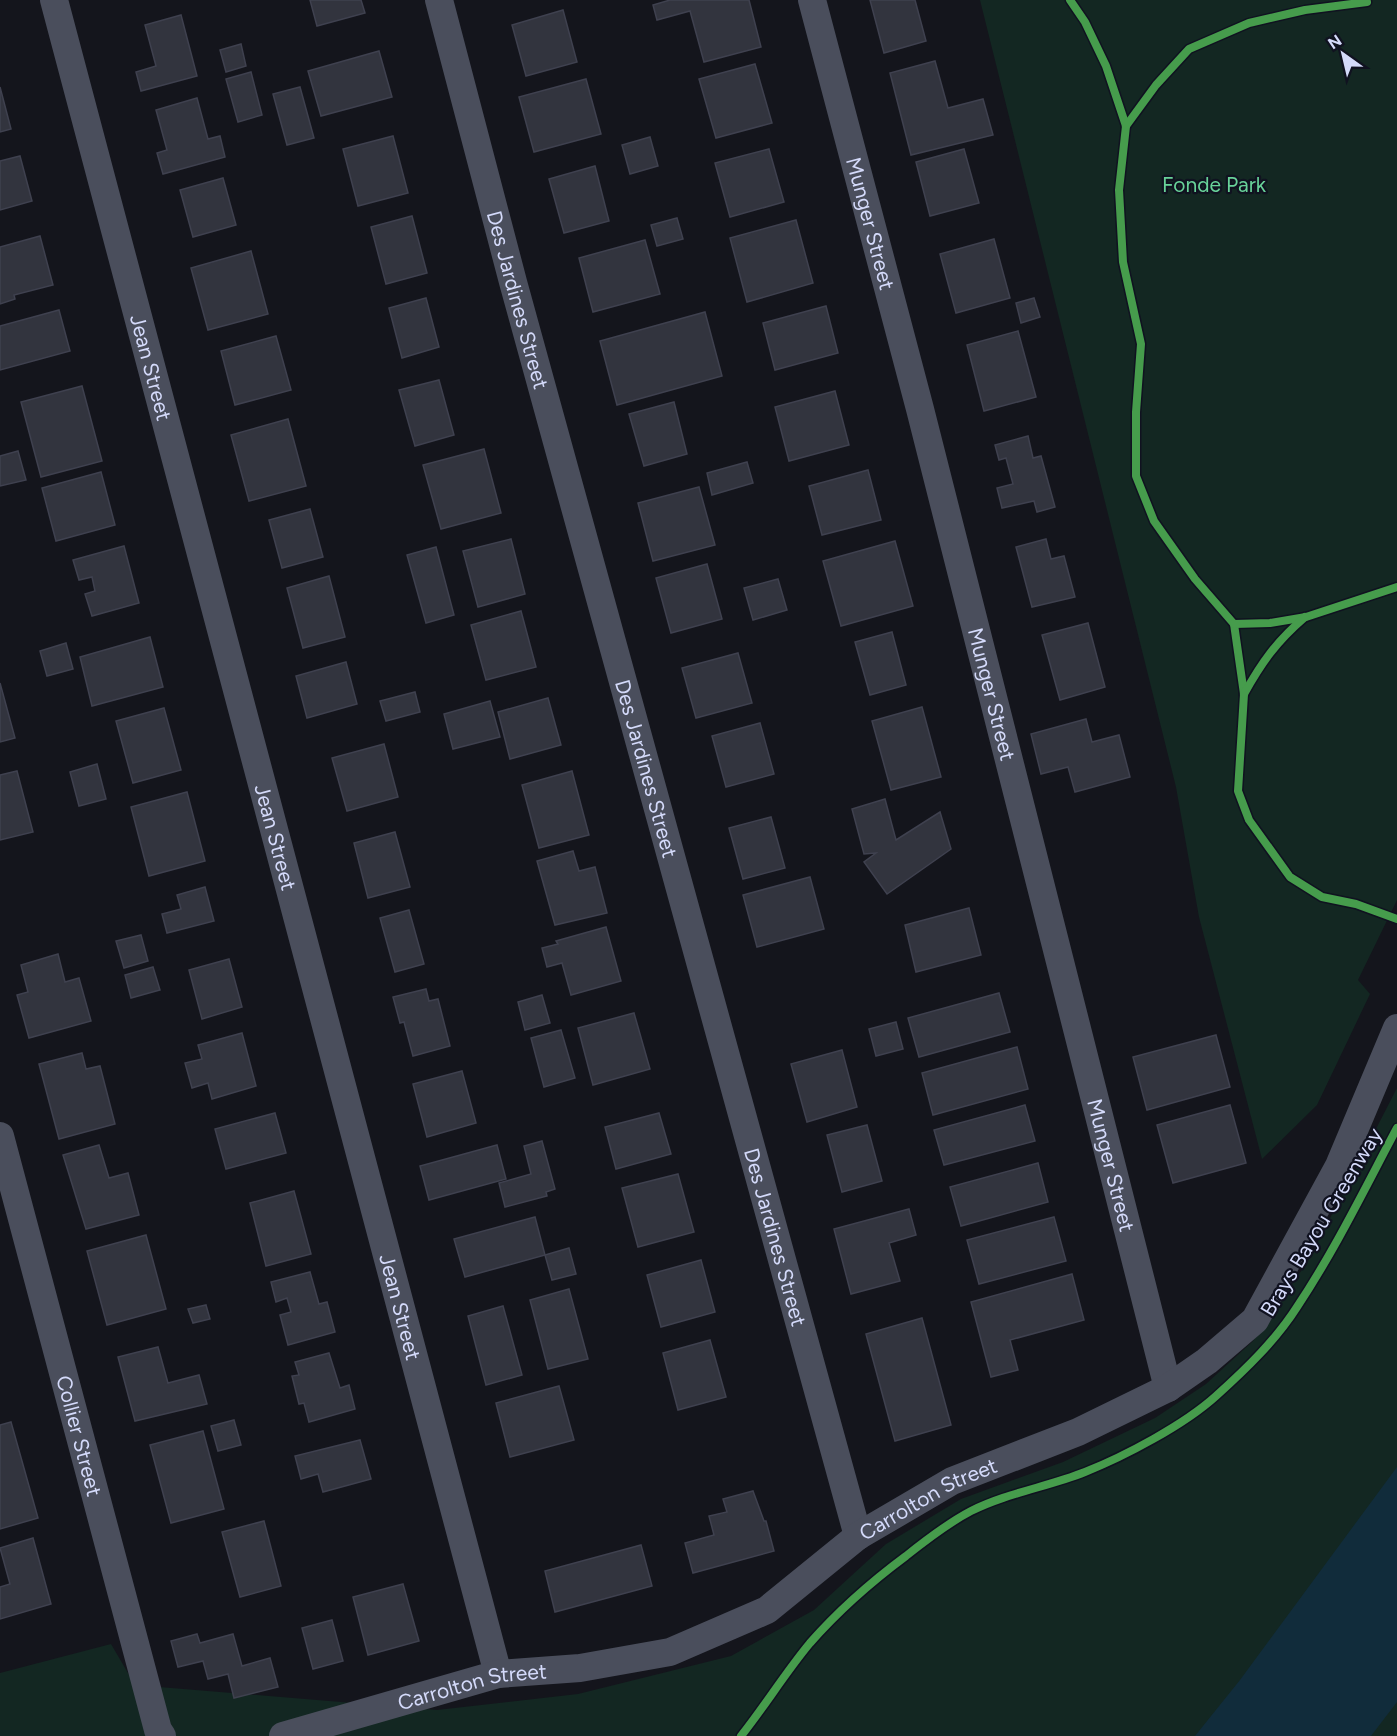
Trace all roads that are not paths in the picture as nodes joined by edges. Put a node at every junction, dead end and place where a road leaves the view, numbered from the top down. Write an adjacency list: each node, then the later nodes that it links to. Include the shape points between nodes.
1 (54, 0): 8 (street, Jean Street)
2 (439, 0): 7 (street, Des Jardines Street, via 516,294)
3 (812, 0): 6 (street, Munger Street, via 923,420)
4 (1397, 1028): 6 (street, Carrolton Street, via 1340,1166 1255,1320)
5 (0, 1136): 9 (street, Collier Street)
6 (1168, 1388): 7 (street, Carrolton Street, via 1078,1432 952,1481)
7 (858, 1536): 8 (street, Carrolton Street, via 767,1610 669,1652 580,1668)
8 (498, 1674): 10 (street, Carrolton Street)
9 (162, 1736)
10 (283, 1736)

